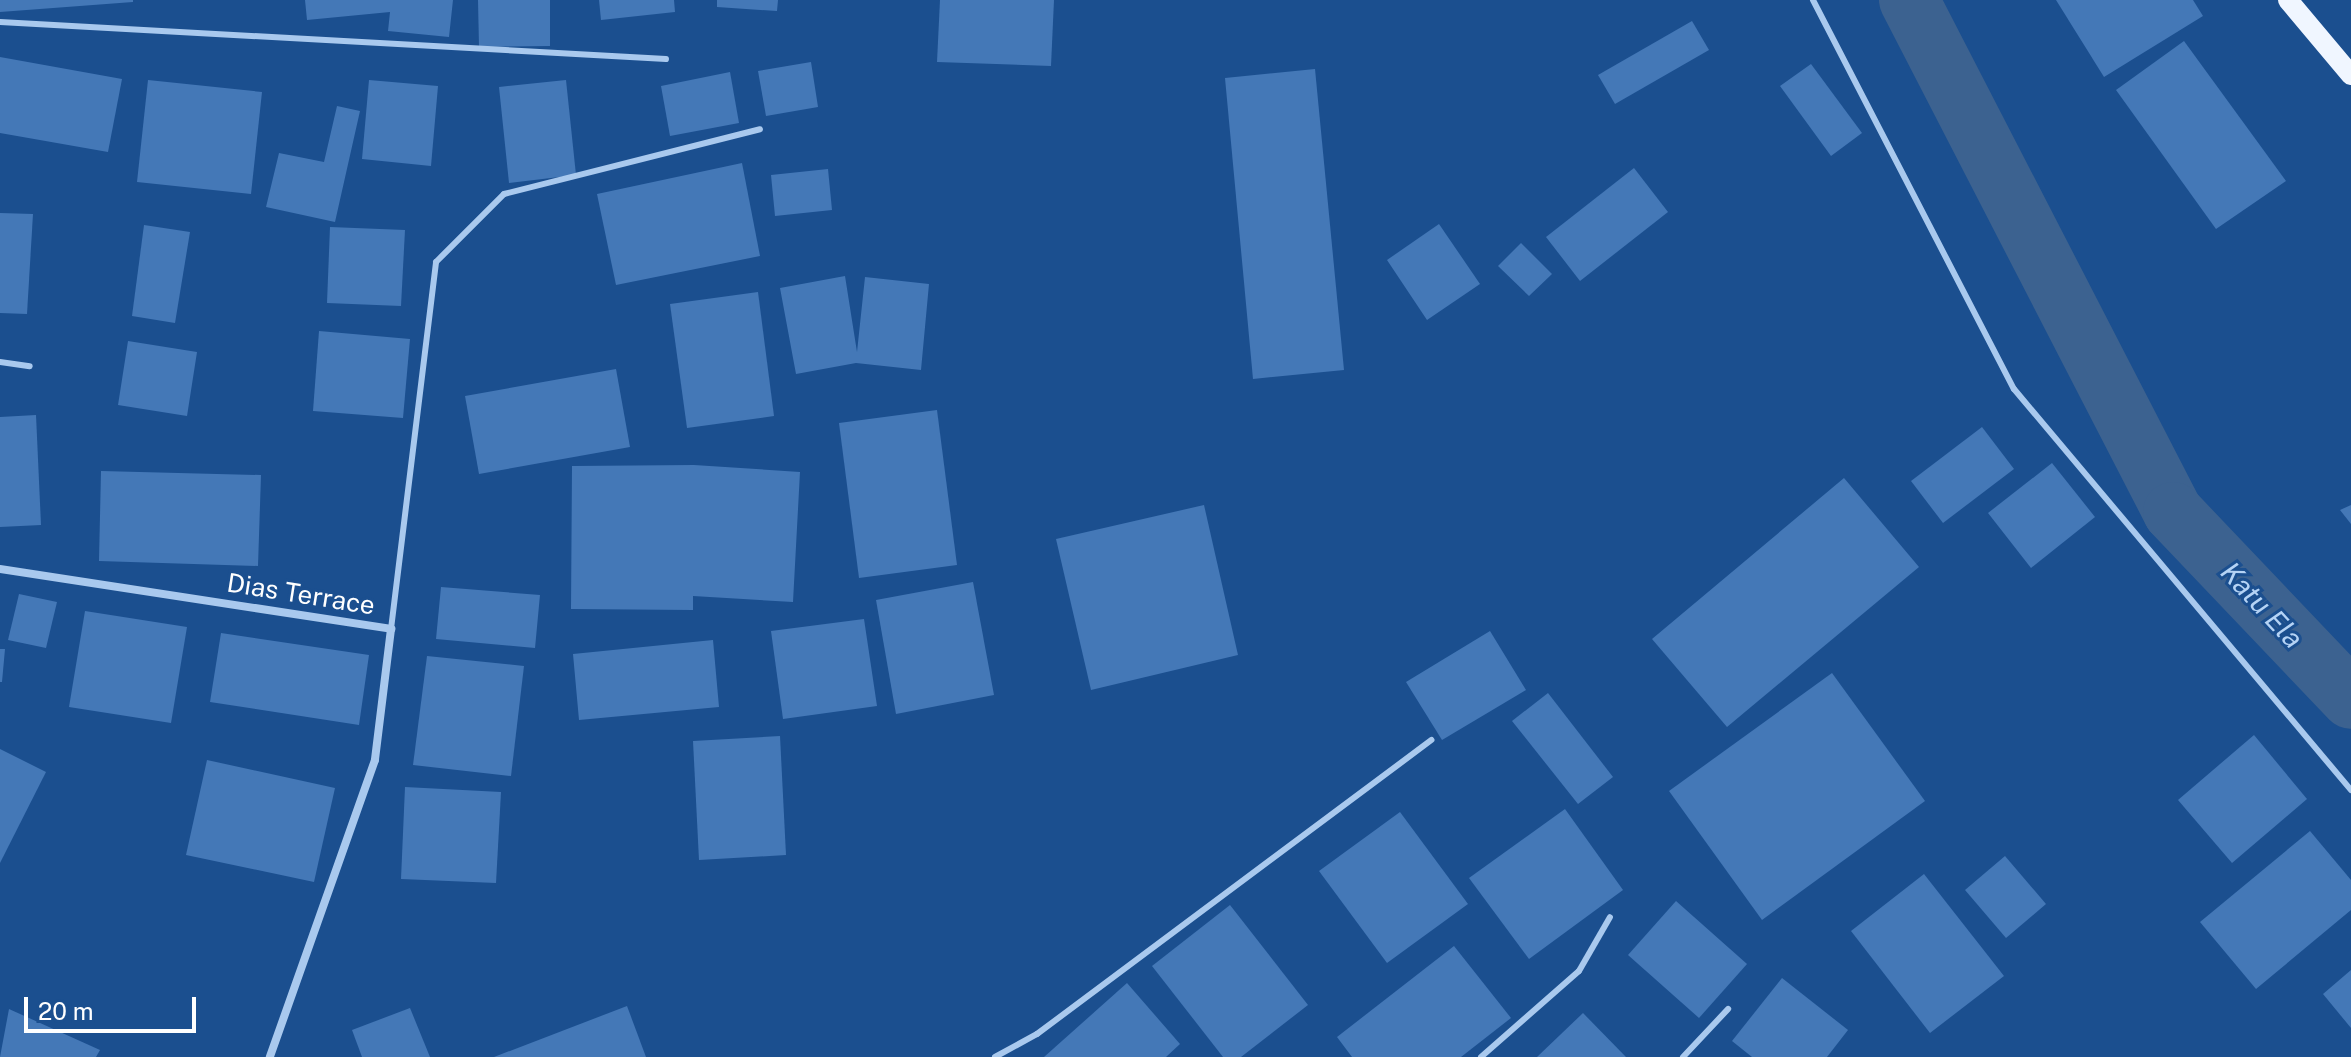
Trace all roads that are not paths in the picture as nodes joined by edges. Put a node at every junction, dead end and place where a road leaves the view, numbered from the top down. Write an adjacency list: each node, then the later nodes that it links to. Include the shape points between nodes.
1 (1813, 0): 12 (lane, via 2014,389)
2 (2288, 0): 5 (main road)
3 (0, 22): 4 (lane)
4 (666, 59)
5 (2351, 75)
6 (760, 129): 10 (lane, via 504,194 436,262)
7 (0, 362): 8 (lane)
8 (30, 366)
9 (0, 569): 10 (street, Dias Terrace)
10 (391, 629): 15 (street, Dias Terrace, via 375,760)
11 (1432, 740): 16 (lane, via 1037,1034)
12 (2351, 790)
13 (1610, 917): 17 (lane, via 1579,971)
14 (1728, 1009): 18 (lane)
15 (270, 1057)
16 (995, 1057)
17 (1481, 1057)
18 (1683, 1057)

